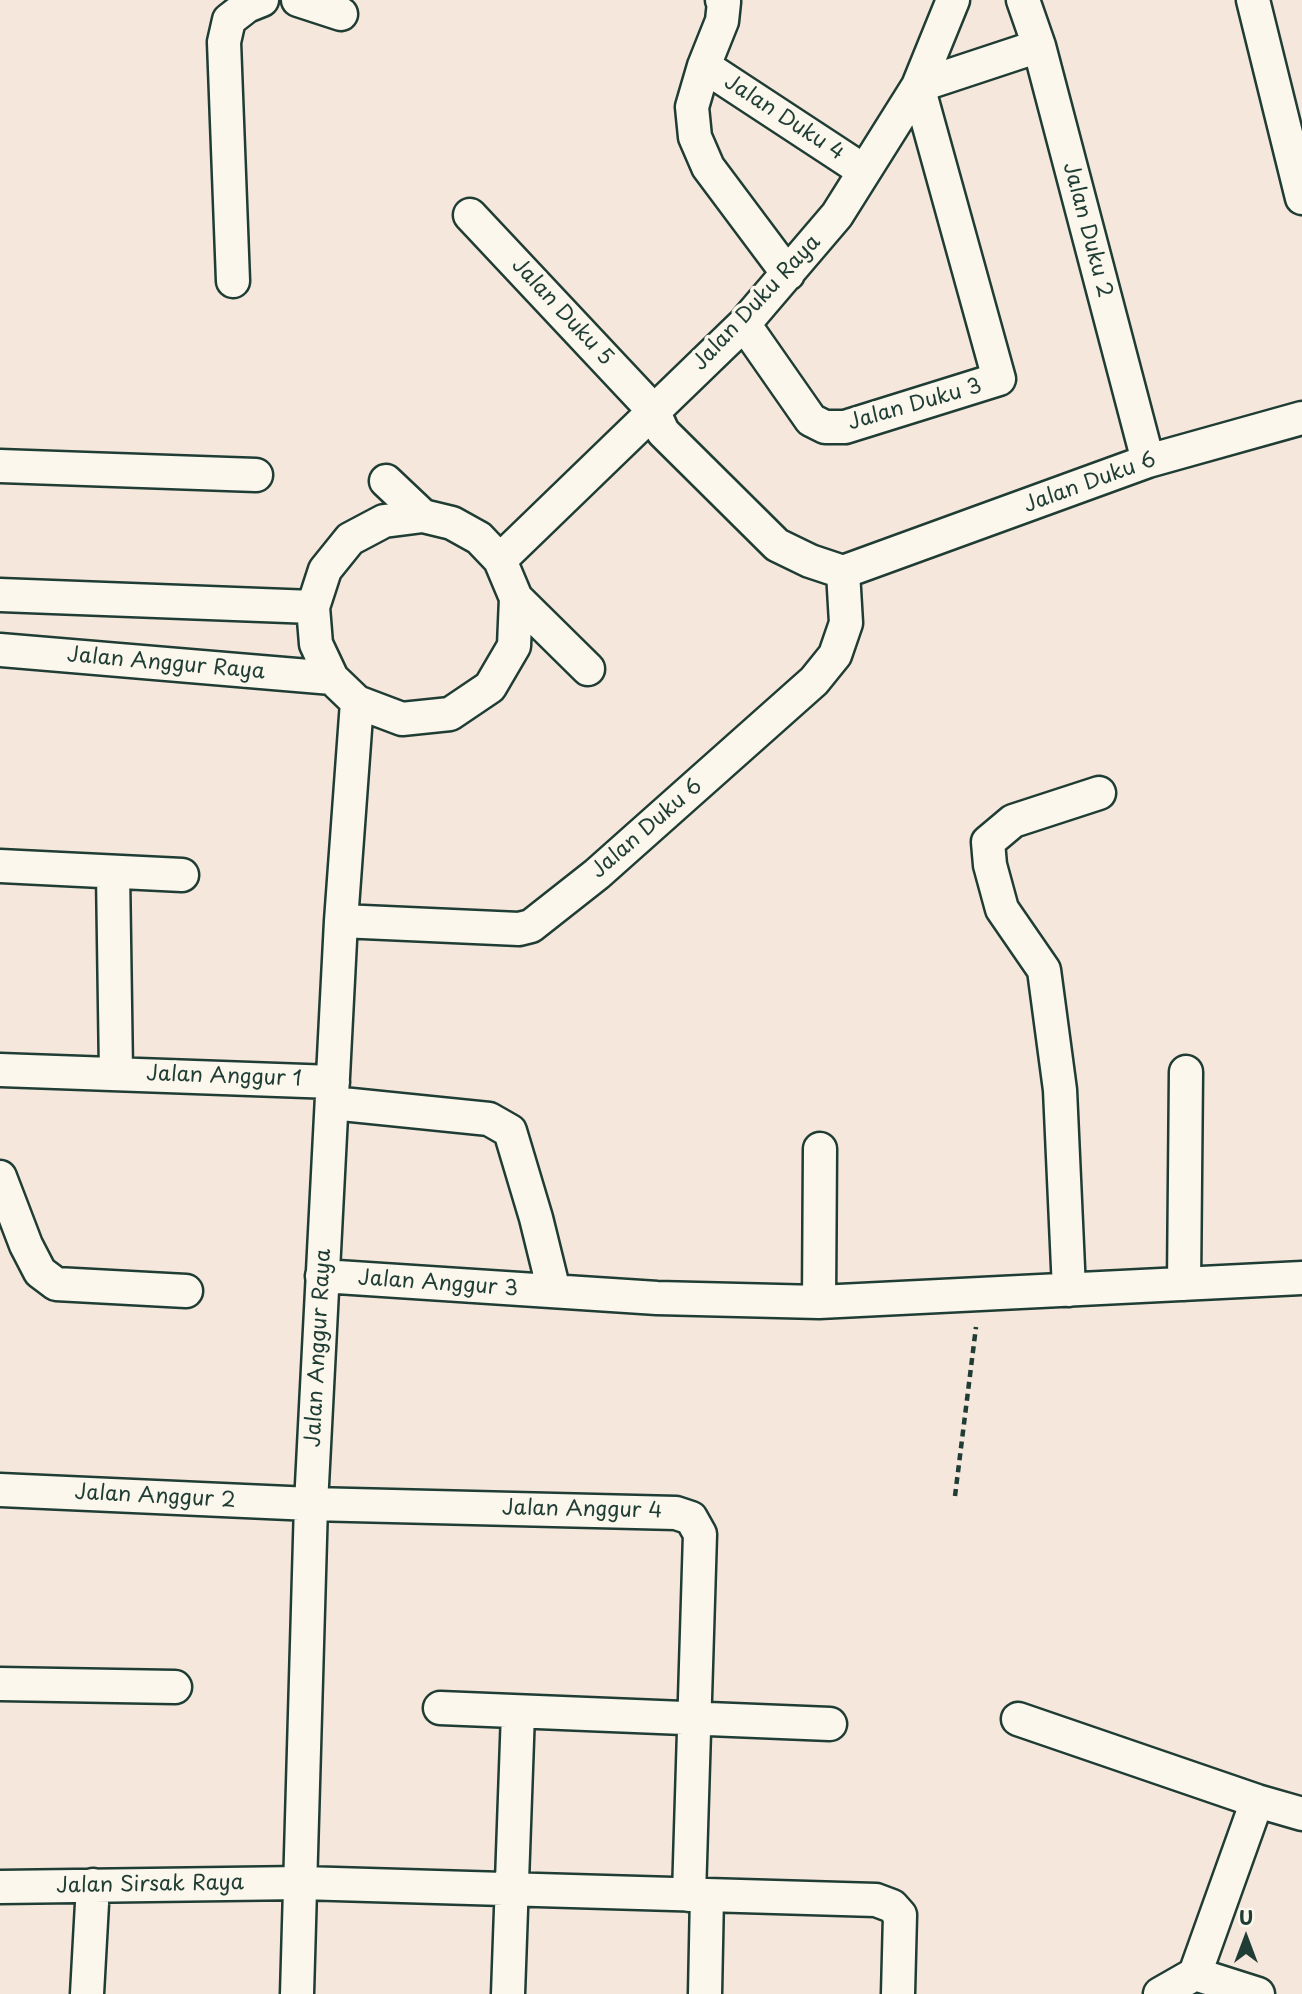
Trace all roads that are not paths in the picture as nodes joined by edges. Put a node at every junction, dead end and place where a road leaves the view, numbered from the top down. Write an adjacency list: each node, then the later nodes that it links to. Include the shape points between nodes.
1 (262, 0): 15 (street, via 229,20 223,42)
2 (298, 0): 7 (street)
3 (953, 0): 10 (street, Jalan Duku Raya)
4 (1023, 0): 8 (street, Jalan Duku 2)
5 (1253, 0): 12 (street)
6 (723, 1): 9 (street, Jalan Duku 4, via 722,21)
7 (341, 14)
8 (1039, 46): 10 (street); 19 (street, Jalan Duku 2)
9 (704, 66): 11 (street, Jalan Duku 4); 14 (street, Jalan Duku 4, via 692,107 695,137 708,167)
10 (918, 86): 11 (street, Jalan Duku Raya); 16 (street, Jalan Duku 3, via 999,379 845,427 825,427 811,419)
11 (864, 171): 14 (street, Jalan Duku Raya, via 837,215)
12 (1302, 198)
13 (470, 215): 18 (street, Jalan Duku 5)
14 (788, 274): 16 (street, Jalan Duku Raya)
15 (233, 281)
16 (744, 324): 18 (street, Jalan Duku Raya)
17 (1302, 418): 19 (street, Jalan Duku 6)
18 (658, 421): 24 (street, Jalan Duku Raya); 25 (street, via 777,545)
19 (1148, 461): 25 (street, Jalan Duku 6)
20 (0, 466): 21 (street)
21 (256, 475)
22 (386, 481): 23 (street)
23 (423, 516): 24 (street, via 452,523 479,538); 28 (street, via 384,521 350,539 325,570)
24 (500, 560): 27 (street)
25 (843, 572): 37 (street, Jalan Duku 6, via 846,623 835,655 814,681 597,874 531,926)
26 (0, 596): 28 (street)
27 (516, 598): 30 (street); 32 (street, via 514,646 490,687 450,714 402,719)
28 (313, 607): 31 (street, via 316,644)
29 (0, 650): 31 (street, Jalan Anggur Raya)
30 (588, 669)
31 (332, 678): 32 (street)
32 (357, 702): 37 (street, Jalan Anggur Raya)
33 (1099, 793): 48 (street, via 1013,821 988,842 1002,909 1044,970 1060,1090)
34 (0, 866): 35 (street)
35 (113, 873): 36 (street); 39 (street, Jalan Anggur 1)
36 (182, 875)
37 (341, 921): 41 (street, Jalan Anggur Raya)
38 (0, 1070): 39 (street, Jalan Anggur 1)
39 (116, 1072): 41 (street, Jalan Anggur 1)
40 (1186, 1072): 46 (street)
41 (333, 1093): 44 (street, Jalan Anggur Raya); 49 (street, Jalan Anggur 3, via 489,1119 510,1131)
42 (820, 1150): 50 (street)
43 (0, 1177): 47 (street, via 40,1272 56,1284)
44 (322, 1276): 49 (street, Jalan Anggur 3); 52 (street, Jalan Anggur Raya)
45 (1302, 1278): 46 (street, Jalan Anggur 3)
46 (1184, 1284): 48 (street, Jalan Anggur 3)
47 (186, 1290)
48 (1069, 1290): 50 (street, Jalan Anggur 3)
49 (554, 1291): 50 (street, Jalan Anggur 3)
50 (819, 1302)
51 (0, 1490): 52 (street, Jalan Anggur 2)
52 (311, 1504): 57 (street, Jalan Anggur 4, via 676,1513 691,1518 700,1534); 62 (street, Jalan Anggur Raya)
53 (0, 1684): 54 (street)
54 (175, 1687)
55 (440, 1708): 56 (street)
56 (518, 1712): 57 (street); 65 (street)
57 (695, 1718): 59 (street); 66 (street, Jalan Anggur 4)
58 (1018, 1719): 60 (street)
59 (830, 1724)
60 (1257, 1801): 61 (street); 67 (street)
61 (1302, 1814)
62 (301, 1883): 63 (street, Jalan Sirsak Raya); 65 (street); 69 (street, Jalan Anggur Raya)
63 (93, 1885): 64 (street, Jalan Sirsak Raya); 68 (street)
64 (0, 1887)
65 (513, 1889): 66 (street); 70 (street)
66 (701, 1902): 71 (street, Jalan Anggur 4); 72 (street, via 876,1900 892,1906 900,1915)
67 (1195, 1974): 73 (street); 74 (street)
68 (87, 1994)
69 (297, 1994)
70 (508, 1994)
71 (705, 1994)
72 (898, 1994)
73 (1160, 1994)
74 (1258, 1994)

